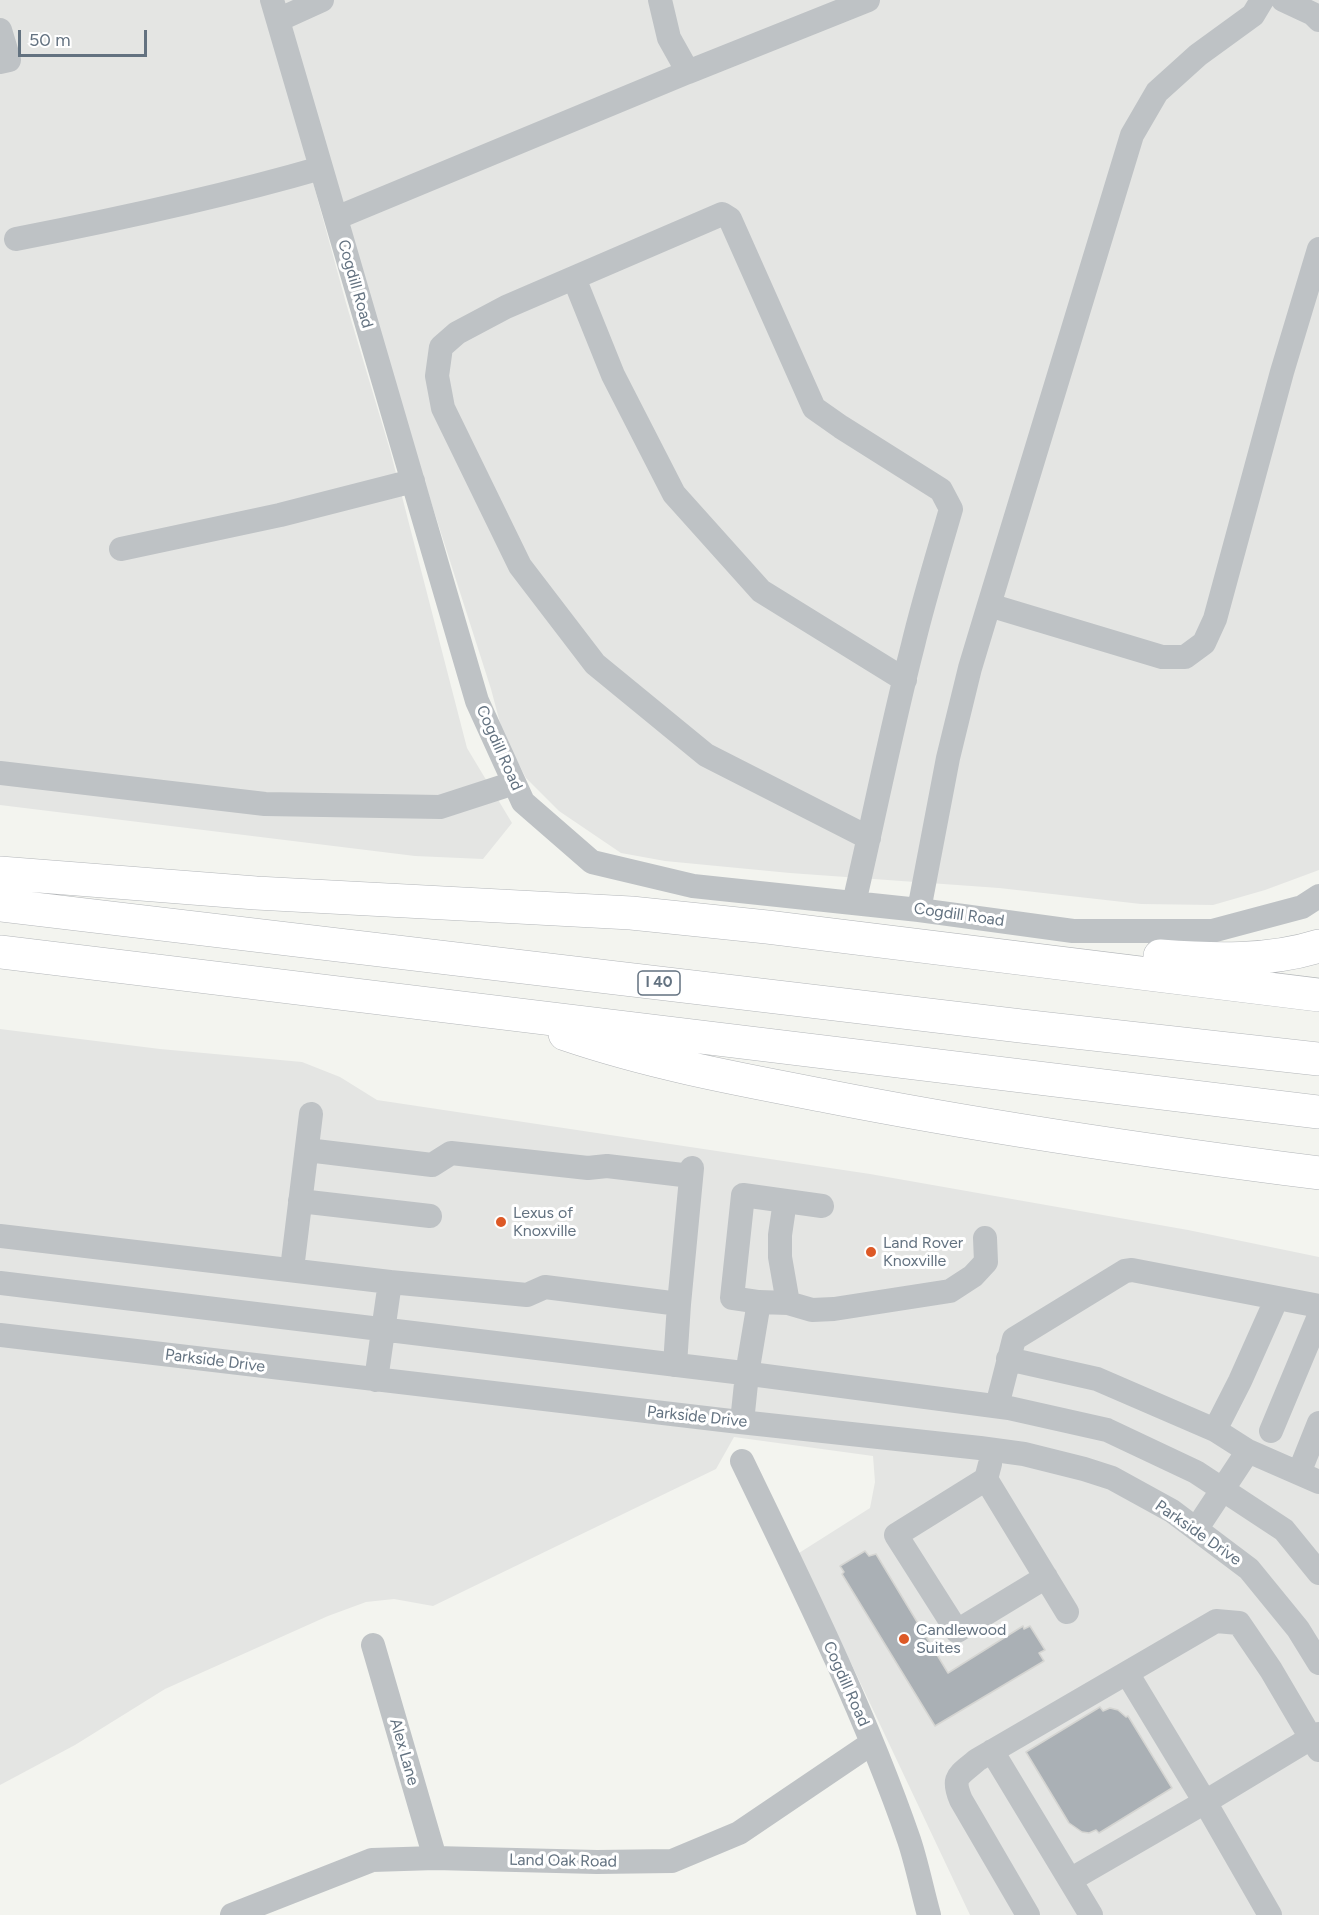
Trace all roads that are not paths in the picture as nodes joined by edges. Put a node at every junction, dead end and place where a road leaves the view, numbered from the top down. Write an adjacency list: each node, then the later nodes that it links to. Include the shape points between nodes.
1 (322, 0): 6 (street)
2 (660, 0): 10 (street, via 669,38)
3 (868, 0): 10 (street)
4 (1262, 0): 18 (street, via 1253,15 1198,55 1157,92 1132,135)
5 (1283, 0): 7 (street)
6 (275, 10): 11 (street, Cogdill Road)
7 (1319, 20)
8 (0, 30): 9 (street, via 9,60)
9 (0, 62)
10 (688, 72): 12 (street)
11 (321, 168): 12 (street, Cogdill Road); 13 (street, via 134,216)
12 (336, 218): 16 (street, Cogdill Road)
13 (16, 238)
14 (1319, 249): 18 (street, via 1215,619 1204,644 1185,657 1162,657)
15 (574, 278): 19 (street, via 613,375 674,495 761,591); 19 (street, via 722,214 730,219 814,408 941,490 951,509); 22 (street, via 506,307 457,333 441,347 437,376 443,408 520,566 595,664 706,755)
16 (413, 481): 17 (street); 21 (street, Cogdill Road, via 477,701)
17 (122, 549)
18 (989, 605): 27 (street, via 948,758)
19 (905, 680): 22 (street)
20 (0, 773): 21 (street, via 265,804 440,807)
21 (514, 783): 25 (street, Cogdill Road, via 523,802 592,862 693,886)
22 (869, 838): 25 (street)
23 (0, 873): 28 (highway, via 267,894)
24 (1319, 896): 27 (street, Cogdill Road, via 1302,907 1212,931 1073,931)
25 (854, 903): 27 (street, Cogdill Road)
26 (0, 904): 33 (highway, I 40)
27 (919, 910)
28 (631, 913): 29 (highway, via 841,926 1187,958 1275,956); 31 (highway)
29 (1319, 946)
30 (0, 952): 32 (highway)
31 (1319, 995)
32 (495, 1011): 34 (highway); 37 (highway, via 615,1051 901,1111)
33 (1319, 1059)
34 (1319, 1112)
35 (311, 1114): 36 (street)
36 (306, 1150): 38 (street); 49 (street, via 432,1165 451,1153 588,1168 692,1172)
37 (1319, 1173)
38 (300, 1201): 41 (street); 44 (street)
39 (785, 1201): 40 (street); 48 (street, via 743,1195 732,1298); 50 (street, via 780,1257)
40 (822, 1206)
41 (429, 1216)
42 (0, 1236): 44 (street)
43 (985, 1238): 50 (street, via 986,1262 950,1291 834,1310)
44 (292, 1269): 45 (street)
45 (390, 1281): 49 (street, via 527,1295 545,1287); 53 (street)
46 (0, 1283): 53 (street)
47 (1277, 1298): 51 (street); 55 (street, via 1125,1271 1014,1339); 62 (street)
48 (759, 1302): 50 (street); 57 (street)
49 (679, 1304): 56 (street)
50 (788, 1304)
51 (1319, 1306)
52 (1319, 1316): 63 (street)
53 (384, 1329): 56 (street); 58 (street)
54 (0, 1335): 58 (street, Parkside Drive)
55 (1008, 1359): 59 (street); 62 (street, via 1097,1378)
56 (675, 1365): 57 (street)
57 (747, 1374): 59 (street); 60 (street)
58 (376, 1380): 60 (street, Parkside Drive)
59 (997, 1406): 69 (street, via 1107,1430 1196,1472)
60 (742, 1422): 64 (street, Parkside Drive)
61 (1319, 1423): 68 (street)
62 (1215, 1430): 65 (street)
63 (1271, 1431)
64 (994, 1450): 67 (street); 70 (street, Parkside Drive, via 1112,1478)
65 (1248, 1451): 68 (street); 69 (street)
66 (742, 1461): 78 (street, Cogdill Road)
67 (986, 1479): 72 (street); 72 (street, via 896,1535 957,1630)
68 (1312, 1480)
69 (1222, 1489): 70 (street); 71 (street, via 1284,1530)
70 (1197, 1528): 75 (street, Parkside Drive, via 1249,1569 1298,1629)
71 (1319, 1573)
72 (1046, 1577): 73 (street)
73 (1067, 1612)
74 (373, 1645): 81 (street, Alex Lane)
75 (1319, 1663)
76 (1127, 1673): 77 (street, via 1216,1621 1239,1623); 79 (street); 80 (street)
77 (1316, 1741): 80 (street)
78 (872, 1743): 81 (street, Land Oak Road, via 739,1833 672,1861); 84 (street, Cogdill Road, via 910,1842)
79 (992, 1751): 82 (street); 85 (street, via 958,1777 955,1786)
80 (1205, 1802): 82 (street); 87 (street)
81 (435, 1858): 83 (street, Land Oak Road, via 372,1860)
82 (1070, 1880): 86 (street)
83 (232, 1915)
84 (929, 1915)
85 (1028, 1915)
86 (1091, 1915)
87 (1270, 1915)

